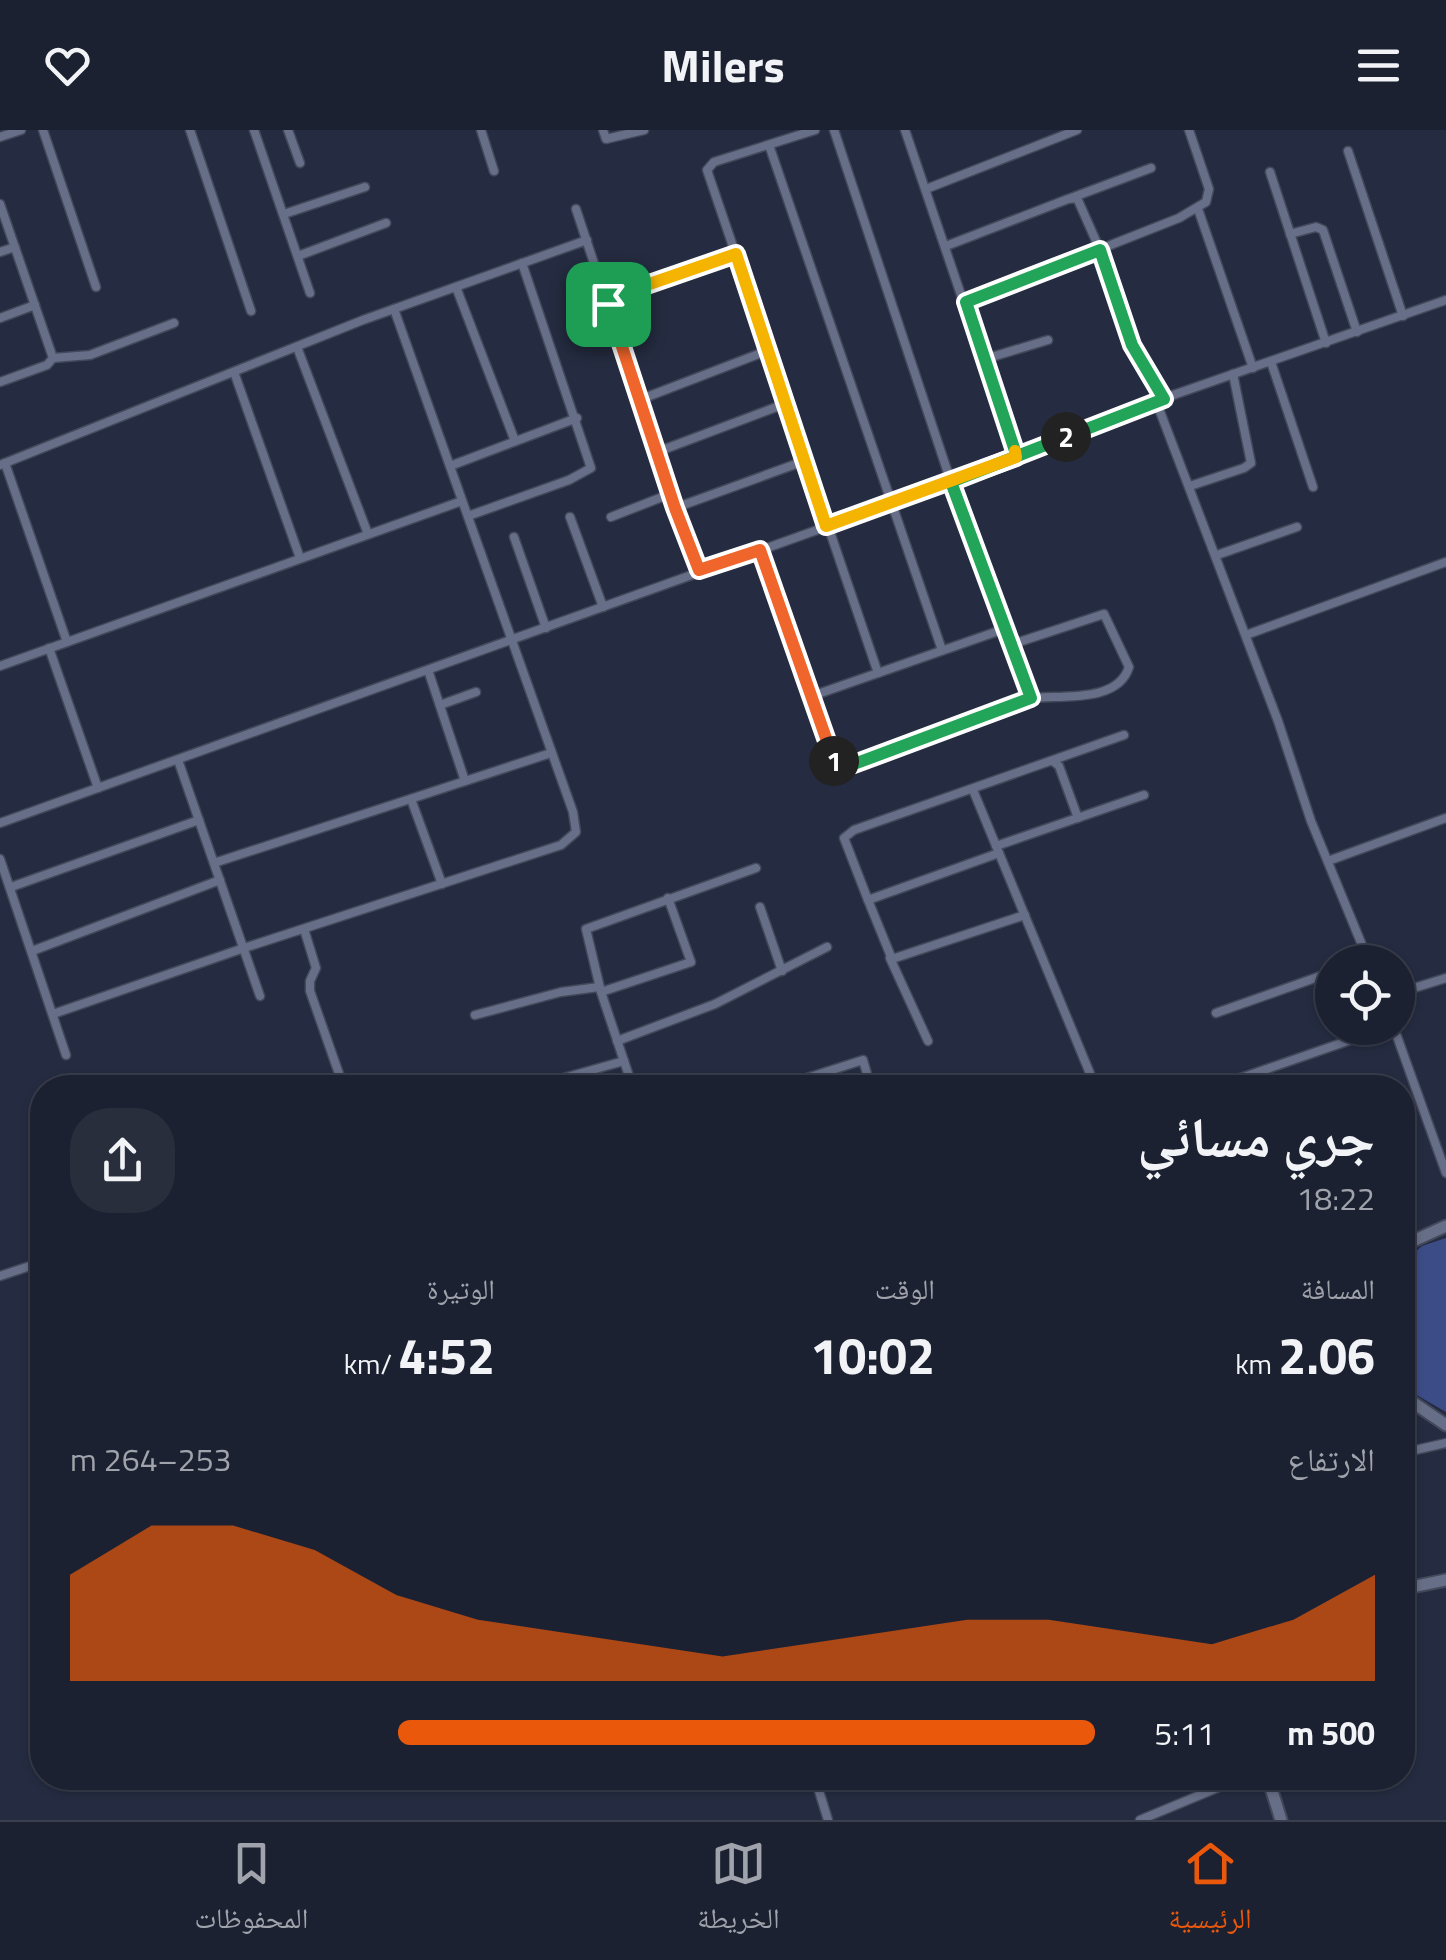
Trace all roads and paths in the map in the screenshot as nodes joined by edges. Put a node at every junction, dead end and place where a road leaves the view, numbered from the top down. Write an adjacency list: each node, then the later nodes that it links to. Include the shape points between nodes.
1 (21, 130): 15 (street)
2 (43, 130): 40 (street)
3 (190, 130): 48 (street)
4 (254, 130): 29 (street)
5 (288, 130): 19 (street)
6 (480, 130): 21 (street)
7 (603, 130): 8 (street, via 606,139)
8 (644, 130)
9 (815, 130): 17 (street)
10 (834, 130): 74 (street)
11 (905, 130): 24 (street)
12 (1042, 130): 16 (street)
13 (1076, 130): 16 (street)
14 (1189, 130): 27 (street, via 1209,190)
15 (0, 138)
16 (1046, 142): 24 (street)
17 (769, 145): 37 (street, via 707,170); 79 (street)
18 (1348, 151): 49 (street)
19 (300, 163)
20 (1151, 168): 25 (street)
21 (494, 171)
22 (1270, 172): 31 (street)
23 (366, 187): 29 (street)
24 (926, 188): 33 (street)
25 (1071, 198): 33 (street); 35 (street, via 1080,202)
26 (0, 204): 34 (street)
27 (1198, 208): 35 (street); 60 (street)
28 (576, 209): 32 (street)
29 (284, 214): 38 (street)
30 (386, 223): 38 (street)
31 (1290, 234): 52 (street, via 1322,230); 54 (street)
32 (587, 240): 39 (street); 43 (street)
33 (946, 246): 45 (street)
34 (15, 247): 36 (street); 46 (street)
35 (1100, 250): 45 (street); 65 (street, via 1132,345)
36 (0, 252)
37 (736, 254): 43 (street); 56 (street)
38 (298, 256): 42 (street)
39 (522, 263): 41 (street); 67 (street)
40 (96, 287)
41 (456, 287): 47 (street); 68 (street)
42 (310, 293)
43 (606, 299): 64 (street)
44 (1446, 300): 49 (street)
45 (966, 302): 58 (street)
46 (35, 305): 50 (street); 57 (street)
47 (394, 309): 55 (street); 73 (street)
48 (251, 311)
49 (1403, 316): 52 (street)
50 (0, 318)
51 (174, 323): 57 (street, via 90,355)
52 (1358, 332): 54 (street)
53 (1048, 340): 58 (street)
54 (1326, 343): 59 (street)
55 (297, 346): 61 (street); 86 (street)
56 (769, 350): 64 (street); 66 (street)
57 (53, 358): 63 (street)
58 (985, 360): 70 (street)
59 (1271, 362): 60 (street); 76 (street)
60 (1253, 368): 62 (street)
61 (234, 372): 72 (street); 90 (street)
62 (1233, 374): 65 (street); 75 (street, via 1251,463)
63 (0, 382)
64 (639, 400): 69 (street)
65 (1160, 400): 70 (street); 75 (street)
66 (787, 404): 69 (street); 71 (street)
67 (577, 418): 68 (street); 81 (street, via 592,462 588,471)
68 (515, 441): 73 (street)
69 (657, 452): 77 (street)
70 (1016, 457): 74 (street)
71 (807, 460): 80 (street); 84 (street)
72 (3, 464): 98 (street)
73 (450, 466): 78 (street)
74 (951, 482): 79 (street); 95 (street)
75 (1190, 486): 89 (street)
76 (1313, 486)
77 (670, 494): 80 (street); 83 (street)
78 (462, 500): 81 (street); 86 (street)
79 (890, 503): 84 (street); 101 (street)
80 (675, 508): 92 (street)
81 (468, 516): 97 (street)
82 (570, 516): 93 (street)
83 (611, 517)
84 (826, 526): 88 (street); 104 (street)
85 (1297, 526): 89 (street)
86 (368, 534): 90 (street)
87 (514, 537): 94 (street)
88 (760, 550): 92 (street); 106 (street)
89 (1216, 555): 96 (street)
90 (300, 558): 98 (street)
91 (1446, 562): 96 (street)
92 (699, 570): 93 (street)
93 (603, 608): 94 (street)
94 (546, 628): 97 (street)
95 (1007, 628): 99 (street); 101 (street)
96 (1246, 636): 124 (street)
97 (512, 640): 103 (street); 110 (street)
98 (66, 642): 100 (street)
99 (1013, 644): 107 (street); 107 (street, via 1104,614 1129,667 1108,691)
100 (49, 648): 102 (street); 114 (street)
101 (942, 650): 104 (street)
102 (0, 666)
103 (428, 670): 108 (street); 111 (street)
104 (878, 673): 106 (street)
105 (476, 692): 108 (street)
106 (812, 696): 107 (street, via 842,769)
107 (1031, 698)
108 (440, 705): 113 (street)
109 (1124, 735): 112 (street)
110 (552, 753): 113 (street); 128 (street, via 576,823 573,837)
111 (178, 760): 114 (street); 120 (street)
112 (1054, 762): 115 (street); 118 (street)
113 (465, 781): 117 (street)
114 (98, 788): 121 (street)
115 (973, 790): 122 (street); 131 (street, via 846,834)
116 (1144, 795): 118 (street)
117 (411, 799): 125 (street); 128 (street)
118 (1078, 818): 122 (street)
119 (1446, 818): 124 (street)
120 (199, 820): 125 (street); 129 (street)
121 (0, 823)
122 (998, 850): 131 (street); 133 (street)
123 (0, 859): 129 (street)
124 (1328, 862): 135 (street)
125 (214, 863): 127 (street)
126 (756, 868): 130 (street)
127 (220, 880): 137 (street); 138 (street)
128 (442, 884): 134 (street)
129 (11, 887): 138 (street)
130 (668, 898): 144 (street, via 586,930); 144 (street, via 691,962)
131 (868, 900): 139 (street)
132 (760, 907): 140 (street)
133 (1025, 915): 139 (street); 161 (street)
134 (304, 929): 137 (street); 156 (street, via 316,968 310,991)
135 (1360, 945)
136 (827, 947): 140 (street)
137 (244, 948): 145 (street); 147 (street)
138 (32, 952): 147 (street)
139 (890, 958): 150 (street)
140 (782, 971): 149 (street)
141 (1315, 978): 146 (street)
142 (1446, 978): 143 (street)
143 (1415, 987)
144 (600, 989): 148 (street); 149 (street)
145 (260, 996)
146 (1216, 1013)
147 (53, 1014): 153 (street)
148 (474, 1015)
149 (617, 1041): 154 (street)
150 (928, 1041)
151 (1335, 1045): 155 (street)
152 (1400, 1045): 162 (street)
153 (66, 1055)
154 (624, 1061): 157 (street); 158 (street)
155 (1250, 1074)
156 (339, 1075)
157 (574, 1075)
158 (629, 1075)
159 (816, 1075): 160 (street, via 863,1060)
160 (867, 1075)
161 (1091, 1075)
162 (1411, 1075)
163 (1415, 1087): 164 (street)
164 (1446, 1173)
165 (1446, 1226): 166 (main road)
166 (1415, 1240)
167 (30, 1266): 168 (street)
168 (0, 1276)
169 (1415, 1405): 170 (main road)
170 (1446, 1425)
171 (1446, 1443): 172 (street)
172 (1415, 1450)
173 (1446, 1580): 174 (main road)
174 (1415, 1586)
175 (819, 1790): 178 (street)
176 (1211, 1790): 179 (street)
177 (1272, 1790): 180 (main road)
178 (828, 1820)
179 (1140, 1820)
180 (1281, 1820)

